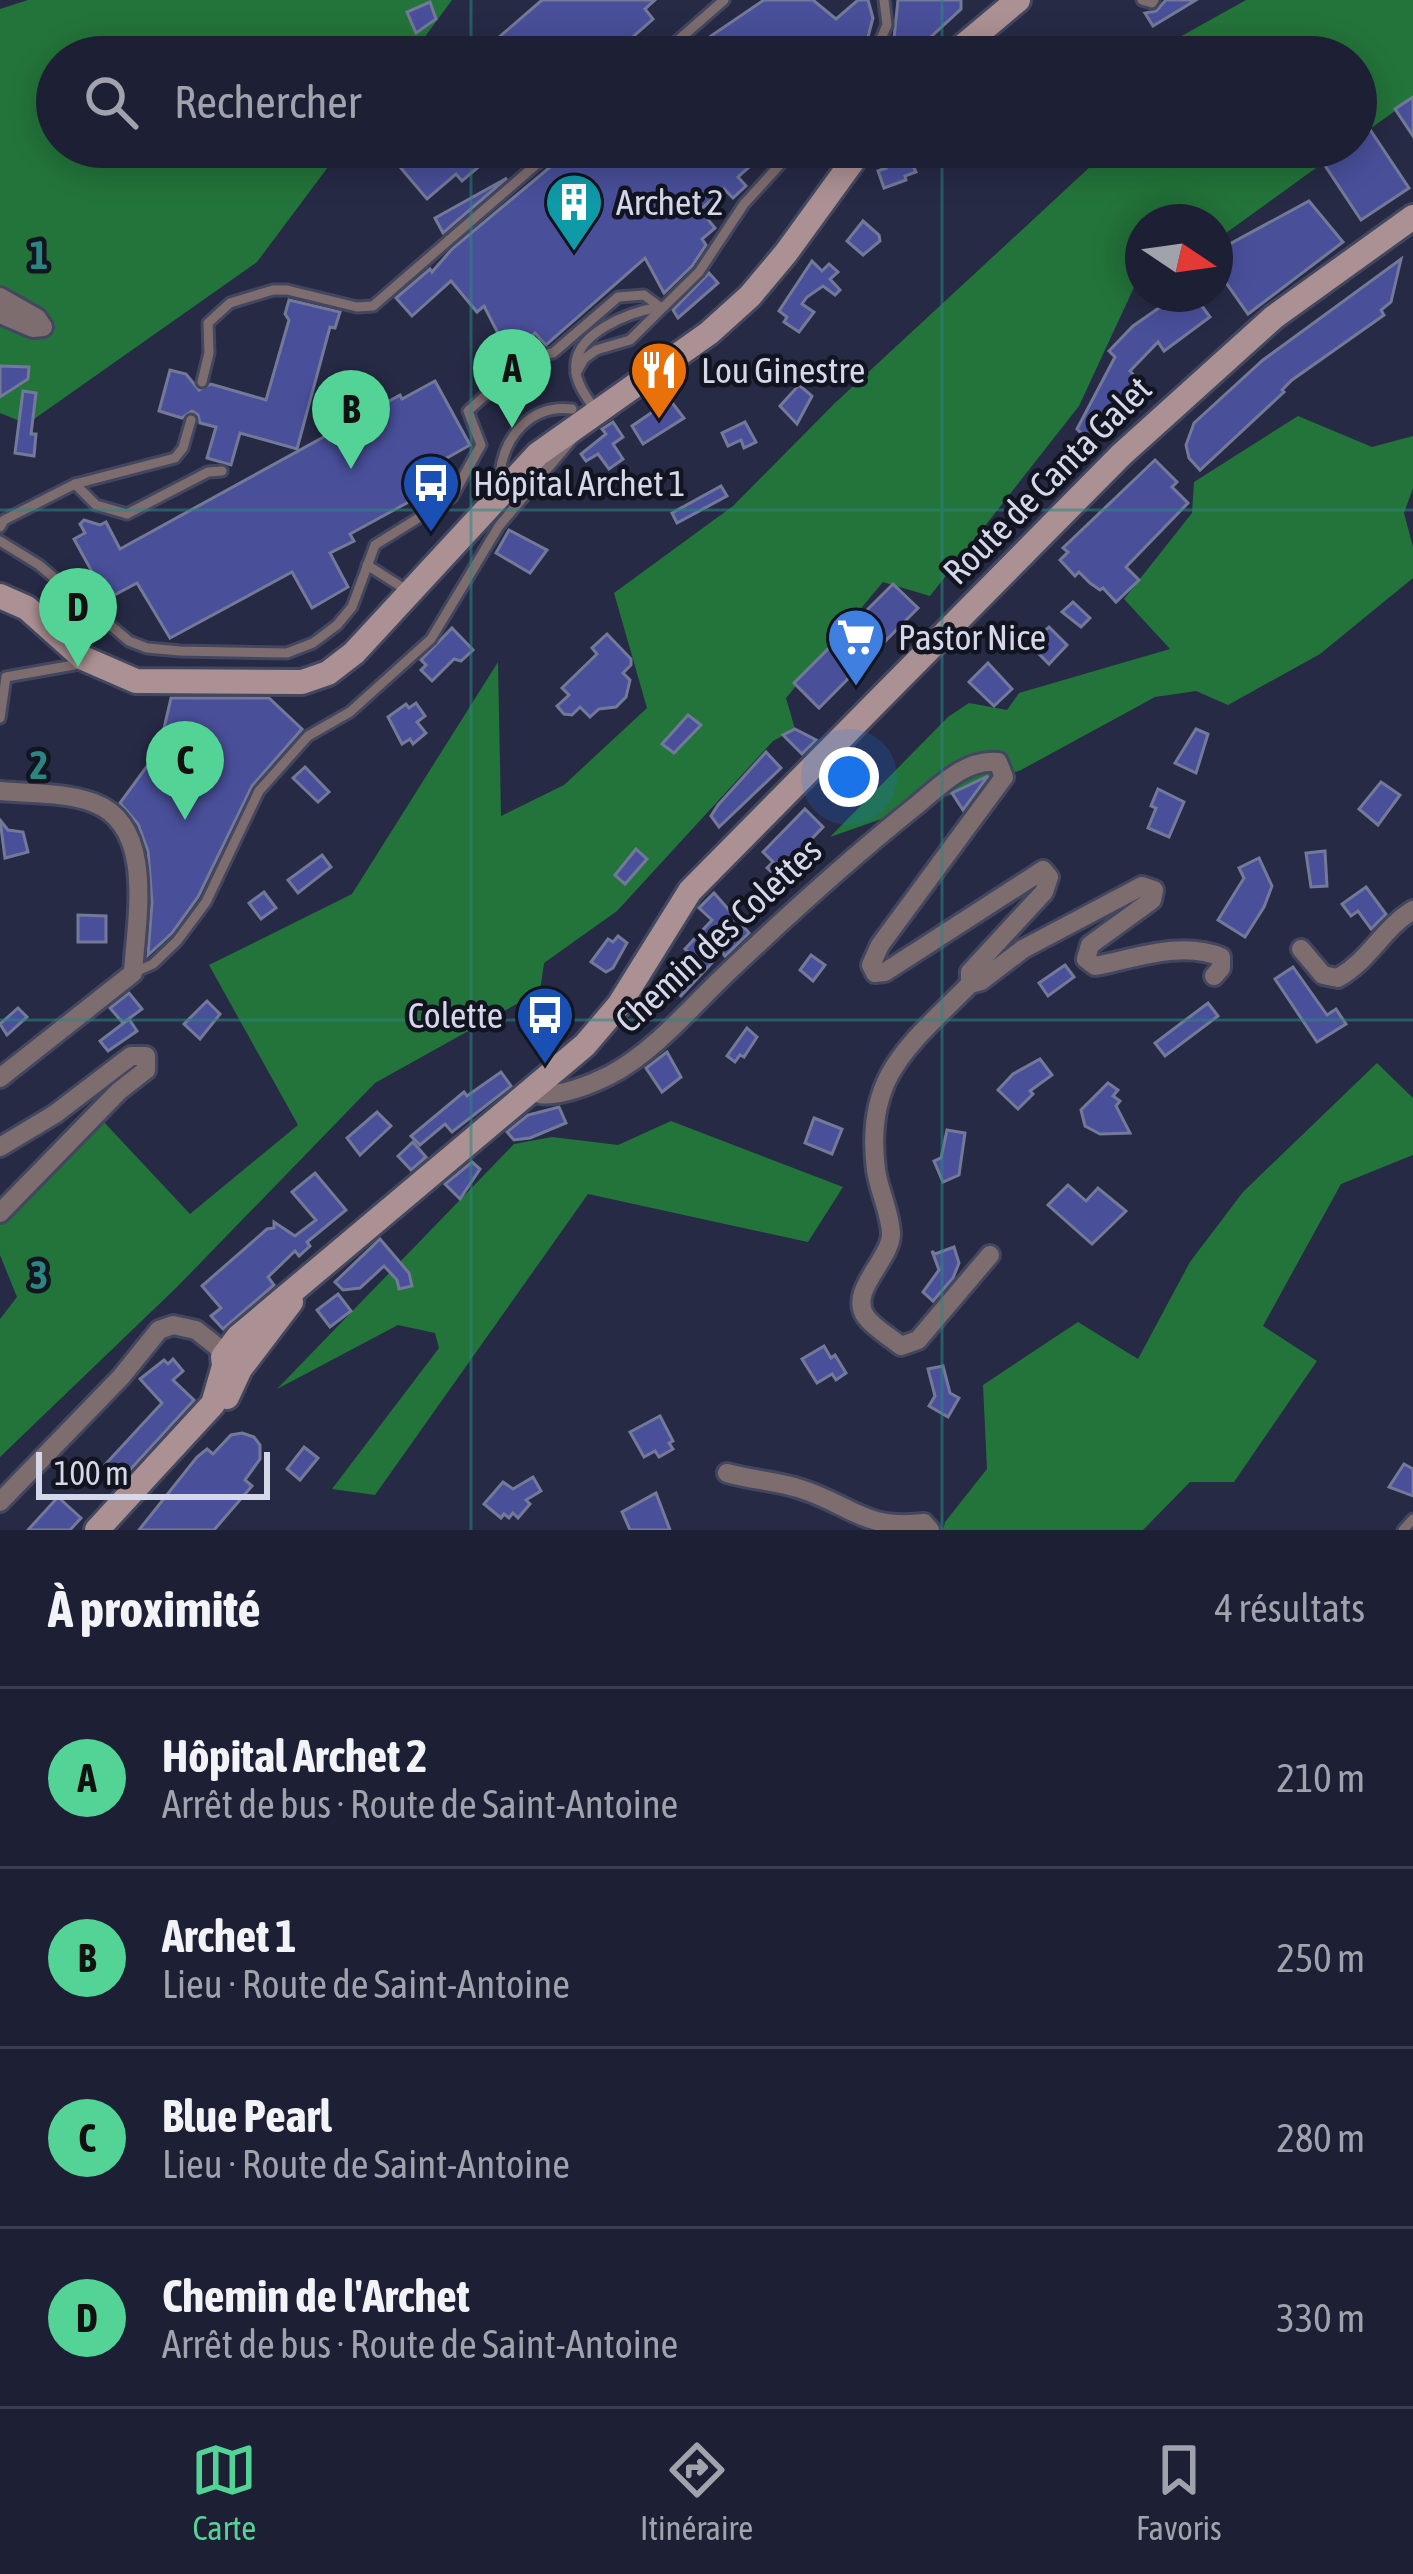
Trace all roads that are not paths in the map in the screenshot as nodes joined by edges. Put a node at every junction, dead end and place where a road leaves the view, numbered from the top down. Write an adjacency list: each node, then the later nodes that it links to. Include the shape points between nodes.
1 (724, 0): 6 (lane)
2 (884, 0): 7 (lane)
3 (1142, 0): 4 (lane)
4 (1154, 0)
5 (1014, 1): 8 (main road)
6 (683, 36)
7 (882, 36)
8 (974, 36)
9 (526, 168): 17 (lane, via 374,306 273,290 220,308 208,323)
10 (777, 168): 14 (lane, via 700,272)
11 (847, 168): 18 (main road, via 750,296 709,333)
12 (1413, 217): 37 (main road, Route de Canta Galet, via 1274,317 1121,455 690,891 600,1030)
13 (0, 297): 15 (street, via 43,327)
14 (660, 308): 16 (lane, via 630,340 596,350); 16 (lane, via 633,311 588,341); 24 (lane, via 644,295 618,298 553,353 528,357 468,411 481,445 452,497 386,535)
15 (0, 314)
16 (576, 373): 18 (lane)
17 (202, 382)
18 (583, 411): 26 (main road); 26 (main road, via 550,423); 33 (lane, via 573,443 499,526 431,639 350,712 308,736 259,791 206,902 177,941)
19 (191, 420): 21 (lane, via 176,458)
20 (222, 471): 21 (lane, via 127,514 96,505)
21 (75, 484): 22 (lane)
22 (0, 527)
23 (0, 541): 24 (lane, via 129,641 180,651 286,652 313,643 352,607)
24 (367, 565): 26 (lane)
25 (0, 580): 28 (main road, via 32,595)
26 (404, 588): 28 (main road, via 340,665 302,682 154,683 122,677)
27 (0, 596): 28 (main road)
28 (87, 652): 29 (lane, via 74,665 6,677)
29 (0, 718)
30 (1, 792): 33 (street, via 89,800 125,828 135,850)
31 (1413, 910): 32 (street, via 1338,978 1323,975)
32 (1301, 949)
33 (133, 973): 36 (street)
34 (1214, 976): 35 (street, via 1221,957 1201,951 1089,964 1090,945 1152,900 1154,890 1142,886)
35 (970, 984): 37 (street, Chemin des Colettes, via 970,972 1044,892 1043,870 885,972 872,965 998,788 998,762 948,780 610,1075 556,1094); 40 (street, via 905,1051 878,1098 877,1176 891,1234 866,1286 866,1318 908,1346)
36 (0, 1078)
37 (535, 1088): 41 (main road, Route de Canta Galet, via 274,1305)
38 (0, 1147): 39 (street, via 131,1056 146,1056 146,1070)
39 (0, 1213)
40 (990, 1255)
41 (232, 1360): 43 (street, via 196,1330 159,1330); 45 (main road, via 213,1404); 46 (main road, via 209,1424)
42 (727, 1473): 47 (street, via 801,1489 880,1525 924,1523)
43 (0, 1502)
44 (1413, 1519): 48 (lane)
45 (97, 1530)
46 (112, 1530)
47 (930, 1530)
48 (1403, 1530)

